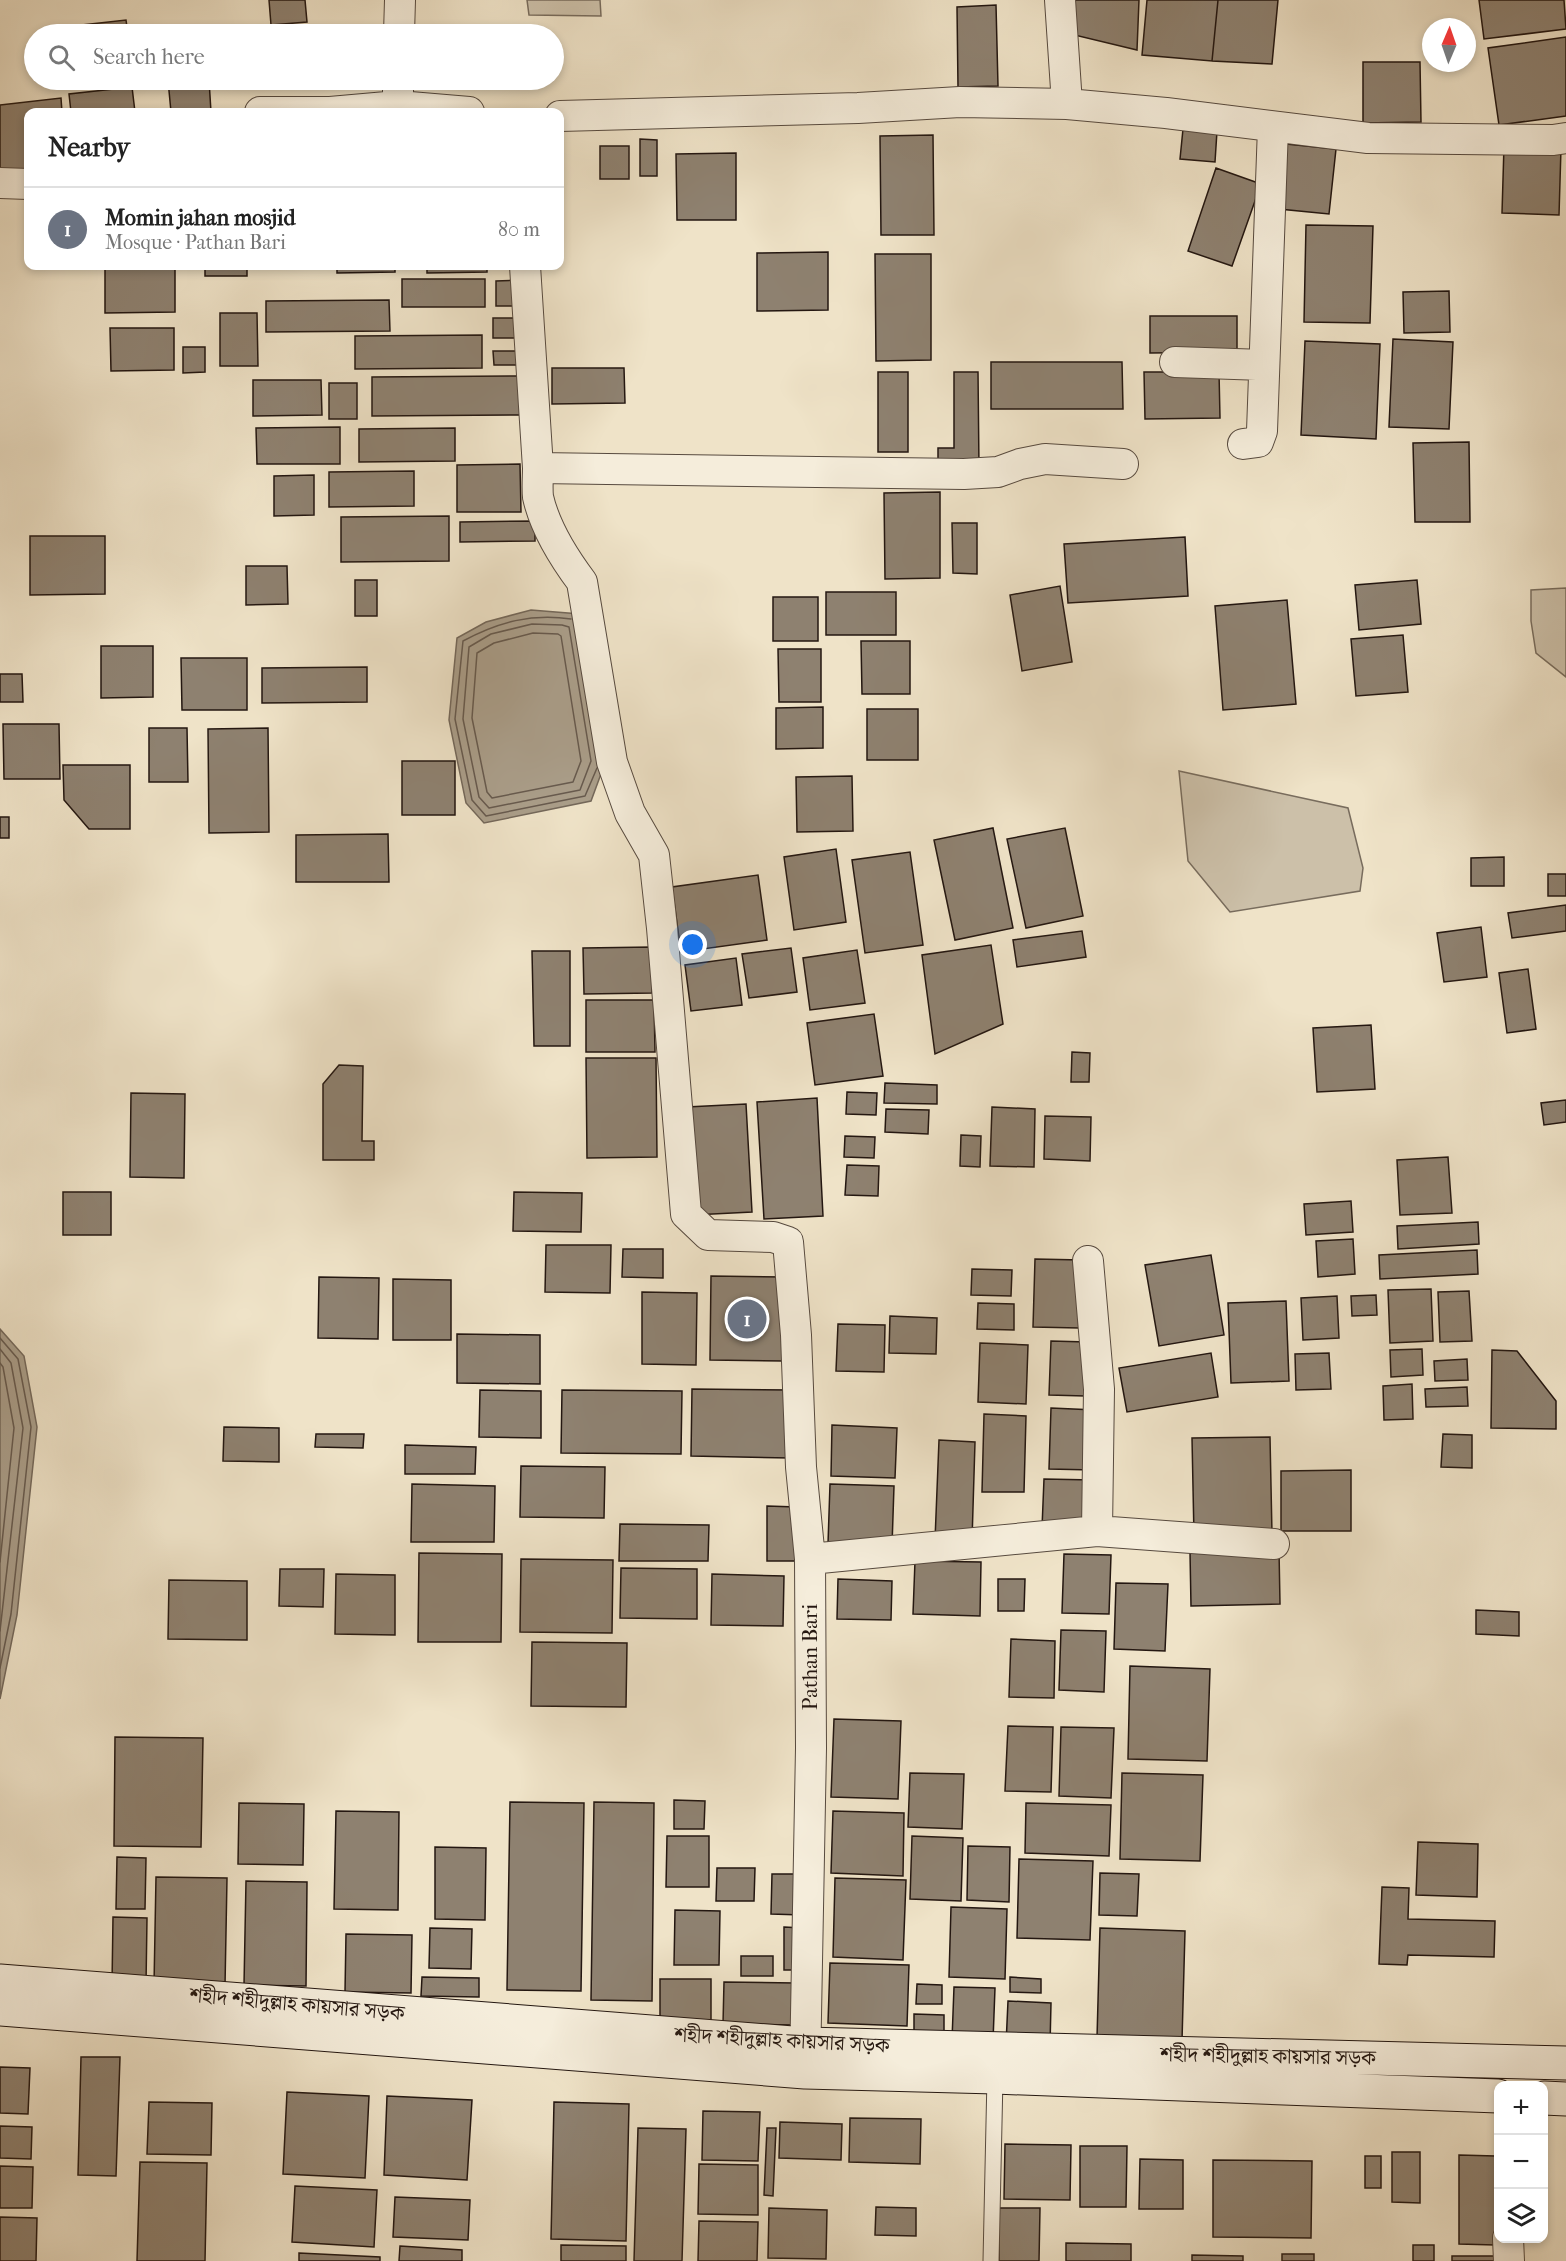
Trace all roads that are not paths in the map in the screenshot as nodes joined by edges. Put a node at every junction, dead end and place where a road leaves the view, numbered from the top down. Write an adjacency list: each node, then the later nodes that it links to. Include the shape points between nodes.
1 (400, 0): 3 (street)
2 (1060, 0): 5 (street)
3 (399, 24)
4 (398, 93): 6 (street); 7 (street)
5 (1067, 104): 8 (street, via 960,102); 9 (street)
6 (344, 108)
7 (454, 108)
8 (564, 116)
9 (1273, 127): 10 (street, via 1368,138); 15 (street)
10 (1566, 138)
11 (0, 183): 12 (street)
12 (24, 184)
13 (525, 270): 18 (street)
14 (1175, 362): 15 (street)
15 (1264, 365): 16 (street, via 1262,431 1258,442)
16 (1243, 444)
17 (1123, 464): 18 (street, via 1046,459 998,472 964,474)
18 (538, 468): 22 (street, Pathan Bari, via 538,496 552,533 582,582 612,762 630,813 654,855 686,1214 708,1235 773,1237 788,1242)
19 (1088, 1261): 20 (street, via 1099,1389)
20 (1097, 1531): 21 (street); 22 (street)
21 (1274, 1544)
22 (810, 1559): 25 (street, Pathan Bari)
23 (0, 1981): 25 (main road, শহীদ শহীদুল্লাহ কায়সার সড়ক)
24 (0, 2009): 25 (main road, শহীদ শহীদুল্লাহ কায়সার সড়ক)
25 (805, 2058): 26 (main road, শহীদ শহীদুল্লাহ কায়সার সড়ক); 27 (main road, শহীদ শহীদুল্লাহ কায়সার সড়ক)
26 (1566, 2063)
27 (995, 2077): 28 (main road, শহীদ শহীদুল্লাহ কায়সার সড়ক); 32 (lane)
28 (1494, 2096)
29 (1548, 2098): 30 (main road)
30 (1566, 2099)
31 (1508, 2243): 33 (street)
32 (992, 2261)
33 (1509, 2261)

